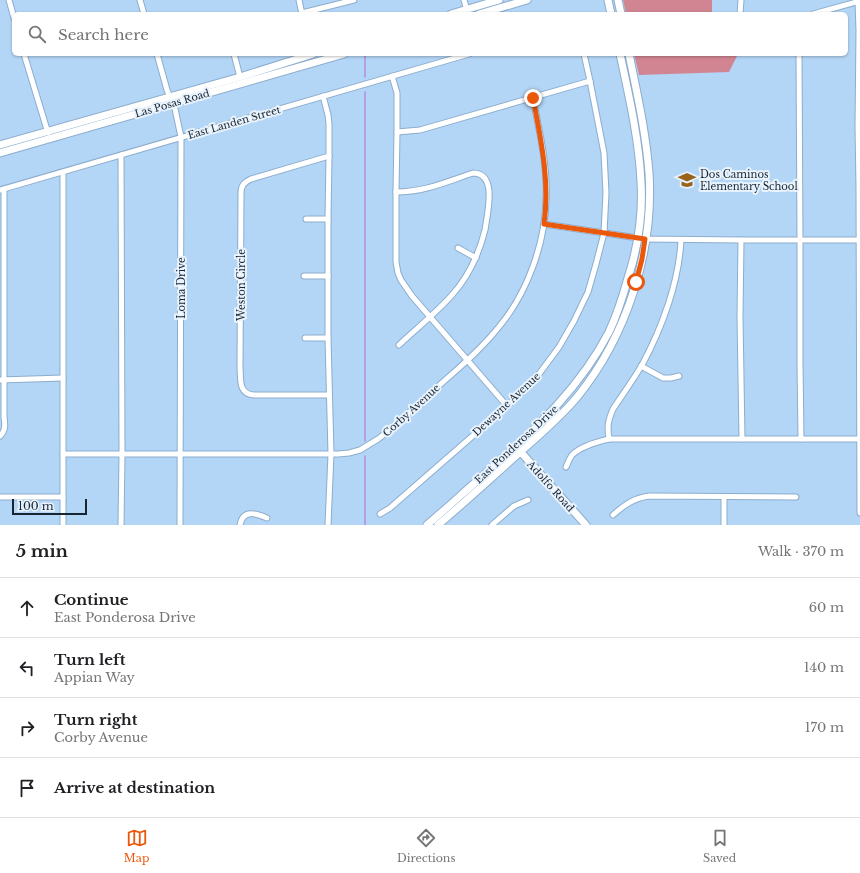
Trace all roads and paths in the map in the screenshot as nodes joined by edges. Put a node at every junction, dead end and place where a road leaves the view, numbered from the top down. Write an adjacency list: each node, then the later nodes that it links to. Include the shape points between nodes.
1 (9, 0): 12 (street)
2 (140, 0): 13 (street)
3 (299, 0): 14 (street)
4 (354, 0): 15 (street)
5 (464, 0): 16 (street)
6 (499, 0): 16 (main road)
7 (527, 0): 17 (main road)
8 (608, 0): 18 (main road)
9 (618, 0): 19 (main road)
10 (741, 0): 20 (street)
11 (859, 1): 21 (street); 40 (street)
12 (12, 12)
13 (143, 12)
14 (302, 12)
15 (306, 12)
16 (467, 12)
17 (486, 12)
18 (611, 12)
19 (621, 12)
20 (740, 12)
21 (820, 12)
22 (25, 56): 42 (street)
23 (158, 56): 39 (street, Loma Drive)
24 (235, 56): 34 (street)
25 (304, 56): 34 (main road, Las Posas Road)
26 (310, 56): 33 (street)
27 (337, 56): 33 (main road, Las Posas Road)
28 (462, 56): 35 (street, East Landen Street)
29 (584, 56): 36 (street, Dewayne Avenue)
30 (620, 56): 56 (main road, East Ponderosa Drive, via 639,158)
31 (629, 56): 56 (main road, East Ponderosa Drive, via 648,167 648,224)
32 (799, 56): 59 (street)
33 (310, 64): 39 (main road, Las Posas Road)
34 (240, 76): 39 (main road, Las Posas Road)
35 (392, 76): 37 (street, East Landen Street); 41 (street, via 396,93)
36 (590, 81): 38 (street); 55 (street, Dewayne Avenue, via 605,168)
37 (323, 96): 43 (street, East Landen Street); 47 (street, via 328,120)
38 (533, 98): 41 (street, via 420,130); 54 (street, Corby Avenue, via 545,165)
39 (171, 100): 42 (main road, Las Posas Road); 43 (street, Loma Drive)
40 (859, 127): 49 (street)
41 (397, 132): 51 (street)
42 (49, 134): 44 (main road, Las Posas Road); 45 (main road, Las Posas Road)
43 (181, 138): 46 (street, East Landen Street); 87 (street, Loma Drive)
44 (0, 145)
45 (0, 153)
46 (121, 155): 48 (street, East Landen Street); 86 (street)
47 (329, 156): 53 (street); 77 (street, Weston Circle, via 251,179 242,185 240,367 242,387 248,394)
48 (63, 172): 50 (street, East Landen Street); 75 (street)
49 (860, 187): 60 (street)
50 (2, 189): 62 (street)
51 (396, 192): 63 (street, via 420,190 472,174 485,177 489,189 488,212); 67 (street, via 398,273 405,287)
52 (306, 219): 53 (street)
53 (328, 219): 65 (street)
54 (544, 224): 55 (street); 72 (street, Corby Avenue, via 538,251 524,289 499,327)
55 (604, 233): 56 (street); 78 (street, Dewayne Avenue, via 588,292 566,336 542,371)
56 (642, 238): 57 (street); 84 (main road, East Ponderosa Drive, via 624,295 601,346 575,385)
57 (681, 240): 58 (street); 73 (street, via 670,298)
58 (741, 240): 59 (street); 81 (street)
59 (800, 240): 60 (street); 82 (street)
60 (859, 240): 66 (street)
61 (458, 248): 63 (street)
62 (2, 251): 68 (street)
63 (476, 258): 67 (street, via 456,291)
64 (304, 276): 65 (street)
65 (328, 276): 70 (street)
66 (860, 287): 83 (street)
67 (429, 317): 71 (street); 72 (street)
68 (2, 320): 76 (street)
69 (305, 338): 70 (street)
70 (328, 338): 77 (street)
71 (399, 345)
72 (468, 360): 78 (street); 88 (street, Corby Avenue, via 378,439 360,450)
73 (641, 366): 74 (street, via 663,378); 80 (street, via 613,409 608,424)
74 (679, 376)
75 (63, 378): 76 (street); 85 (street)
76 (2, 380): 79 (street, via 5,426)
77 (329, 395): 88 (street)
78 (507, 406): 97 (street, Dewayne Avenue)
79 (0, 436)
80 (608, 439): 81 (street); 89 (street, via 595,442 573,454)
81 (742, 439): 82 (street)
82 (801, 439): 83 (street)
83 (860, 439): 94 (street)
84 (518, 449): 105 (main road, East Ponderosa Drive); 106 (main road, East Ponderosa Drive); 108 (main road, Adolfo Road)
85 (63, 454): 86 (street, Corby Avenue); 91 (street)
86 (122, 454): 87 (street, Corby Avenue); 101 (street)
87 (180, 454): 88 (street, Corby Avenue); 102 (street, Loma Drive)
88 (331, 454): 104 (street)
89 (566, 467)
90 (0, 497): 91 (street)
91 (63, 497): 100 (street)
92 (724, 497): 93 (street); 98 (street, via 643,497 622,507); 109 (street)
93 (796, 497)
94 (860, 498): 96 (street)
95 (528, 500): 107 (street, via 514,506)
96 (860, 513)
97 (380, 514)
98 (613, 515)
99 (267, 518): 103 (street, via 247,514 242,518)
100 (62, 525)
101 (121, 525)
102 (180, 525)
103 (240, 525)
104 (328, 525)
105 (427, 525)
106 (438, 525)
107 (492, 525)
108 (586, 525)
109 (724, 525)

